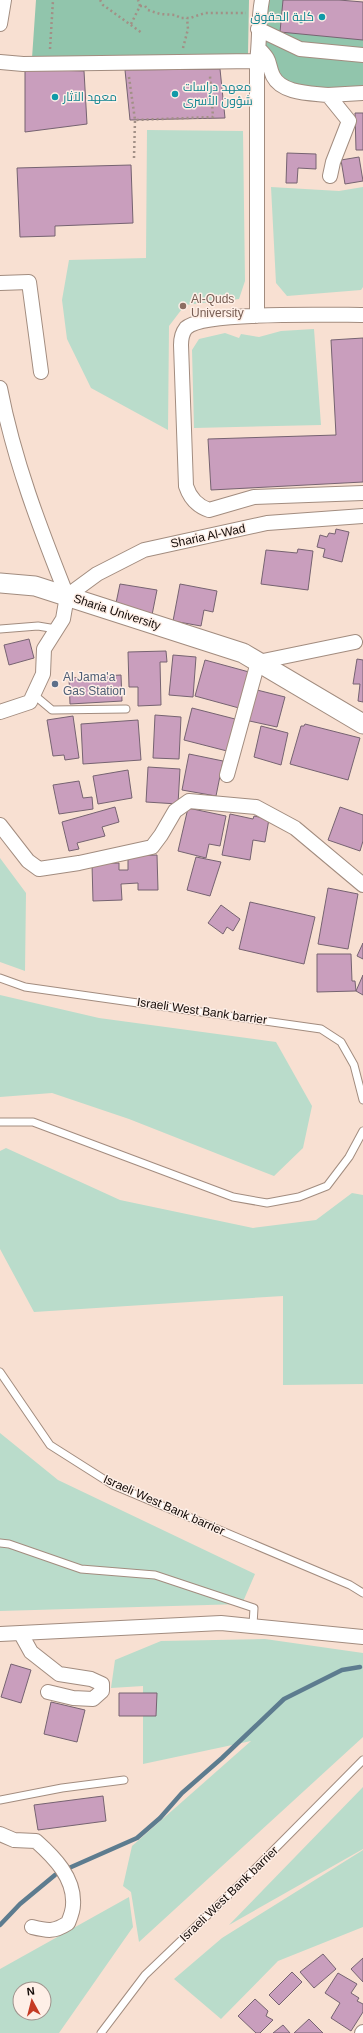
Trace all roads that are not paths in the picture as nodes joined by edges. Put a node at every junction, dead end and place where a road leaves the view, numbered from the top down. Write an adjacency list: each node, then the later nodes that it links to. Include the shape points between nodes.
1 (4, 0): 3 (street)
2 (261, 6): 4 (street)
3 (0, 24)
4 (258, 29): 5 (street); 6 (street, via 300,49)
5 (258, 55): 7 (street, via 209,62); 9 (street, via 269,59 274,77 287,88); 13 (street)
6 (363, 55)
7 (0, 62)
8 (363, 93): 9 (street)
9 (328, 95): 10 (street, via 349,121)
10 (330, 176)
11 (0, 283): 14 (street, via 30,282)
12 (363, 315): 13 (street)
13 (257, 316): 16 (street, via 201,321 187,328 182,336 186,486 190,497 202,508 209,510 254,497)
14 (40, 372)
15 (0, 388): 20 (street, Sharia University, via 10,438 37,522)
16 (363, 493)
17 (363, 516): 20 (street, Sharia Al-Wad, via 267,523 144,550 97,574)
18 (0, 583): 20 (main road, via 35,586)
19 (0, 594): 20 (main road)
20 (67, 596): 22 (street, via 63,619); 24 (main road, Sharia University, via 243,653)
21 (0, 629): 22 (lane, via 38,626)
22 (56, 629): 25 (street, via 44,649 43,674)
23 (355, 642): 24 (street)
24 (258, 662): 28 (main road, Sharia University); 29 (street)
25 (33, 694): 26 (lane, via 52,710); 27 (street, via 30,702)
26 (126, 709)
27 (0, 712)
28 (363, 724)
29 (227, 775)
30 (0, 825): 31 (street, via 28,861 39,869 152,847 176,811 189,801 256,807 295,828)
31 (363, 885)
32 (0, 978): 33 (lane, Israeli West Bank barrier, via 25,987 321,1029 341,1042 354,1066)
33 (363, 1100)
34 (0, 1122): 35 (lane, via 33,1122 233,1197 267,1203 299,1197 327,1186)
35 (363, 1131)
36 (0, 1372): 38 (lane, Israeli West Bank barrier, via 50,1445 113,1485 350,1585)
37 (0, 1543): 39 (lane, via 81,1569 155,1575 254,1608)
38 (363, 1593)
39 (253, 1625): 41 (street, via 220,1623); 42 (street)
40 (0, 1634): 41 (street)
41 (21, 1634): 43 (street, via 31,1652 59,1674 91,1679 102,1684 102,1691 93,1699 73,1698)
42 (363, 1637)
43 (48, 1692)
44 (363, 1760): 49 (lane, Israeli West Bank barrier, via 239,1885 145,1974)
45 (124, 1780): 46 (lane)
46 (0, 1800)
47 (0, 1834): 48 (street, via 14,1840 36,1841 58,1864 71,1886 73,1906 68,1923 57,1930)
48 (32, 1927)
49 (101, 2033)

